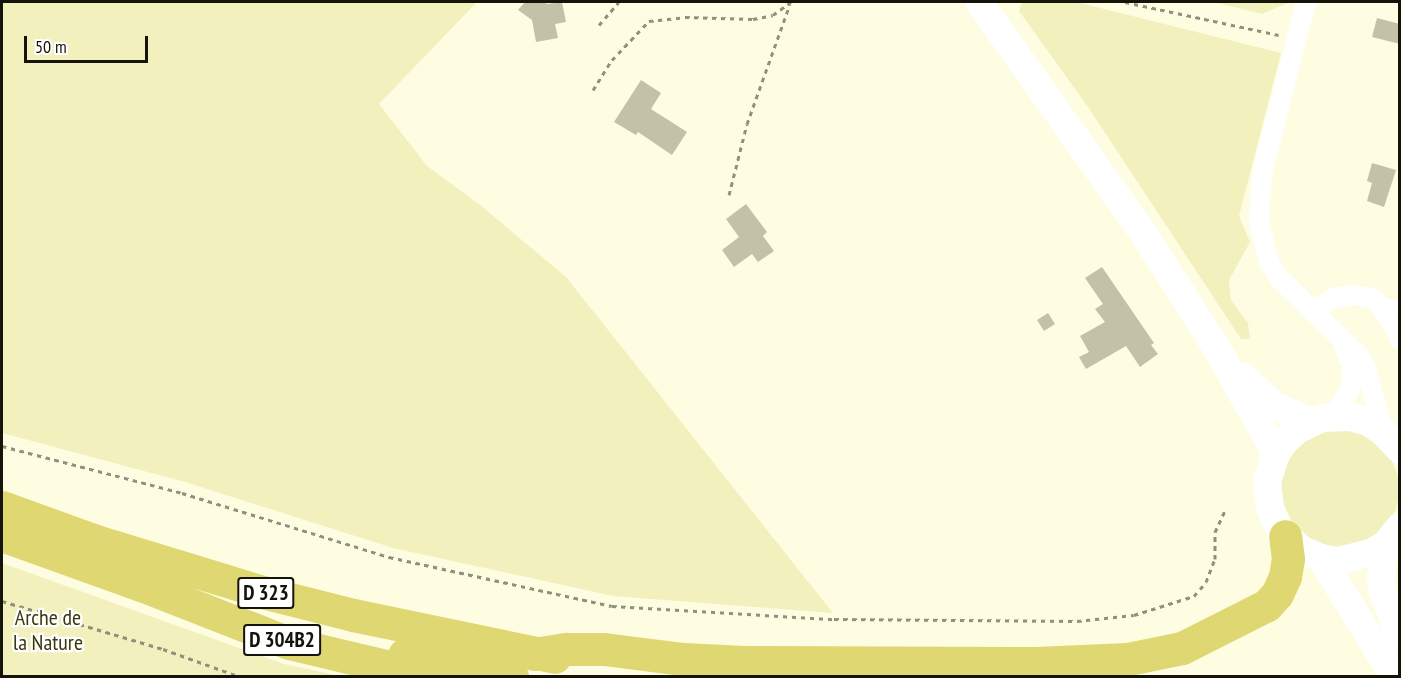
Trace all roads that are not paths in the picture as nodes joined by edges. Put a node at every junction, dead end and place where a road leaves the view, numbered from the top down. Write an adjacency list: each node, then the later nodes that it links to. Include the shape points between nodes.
1 (979, 2): 8 (main road, via 1145,236)
2 (1306, 2): 5 (street, via 1262,173 1259,223 1268,260)
3 (1374, 299): 4 (lane); 5 (street, via 1354,295 1334,298); 6 (street)
4 (1400, 307)
5 (1312, 311): 7 (street)
6 (1400, 340)
7 (1342, 341): 9 (street, via 1352,366 1350,390); 10 (street, via 1365,367)
8 (1216, 347): 9 (main road, via 1272,405); 11 (main road)
9 (1322, 419): 10 (main road, via 1360,420); 11 (main road, via 1285,441)
10 (1391, 441)
11 (1276, 454): 14 (main road, via 1267,482 1267,497)
12 (2, 507): 19 (highway, D 323, via 96,541 266,593)
13 (2, 535): 17 (highway, D 323)
14 (1285, 536): 16 (main road, via 1302,550); 19 (highway, via 1285,577 1267,605 1182,648 1128,659 1036,663 744,662 567,649)
15 (1393, 536): 16 (main road, via 1355,559); 18 (main road, via 1381,576 1382,590)
16 (1321, 558): 22 (main road)
17 (141, 585): 19 (highway, D 323, via 366,648); 20 (highway, D 304B2, via 289,643)
18 (1400, 636)
19 (523, 665): 21 (highway, D 323)
20 (428, 676)
21 (702, 676)
22 (1394, 676)

